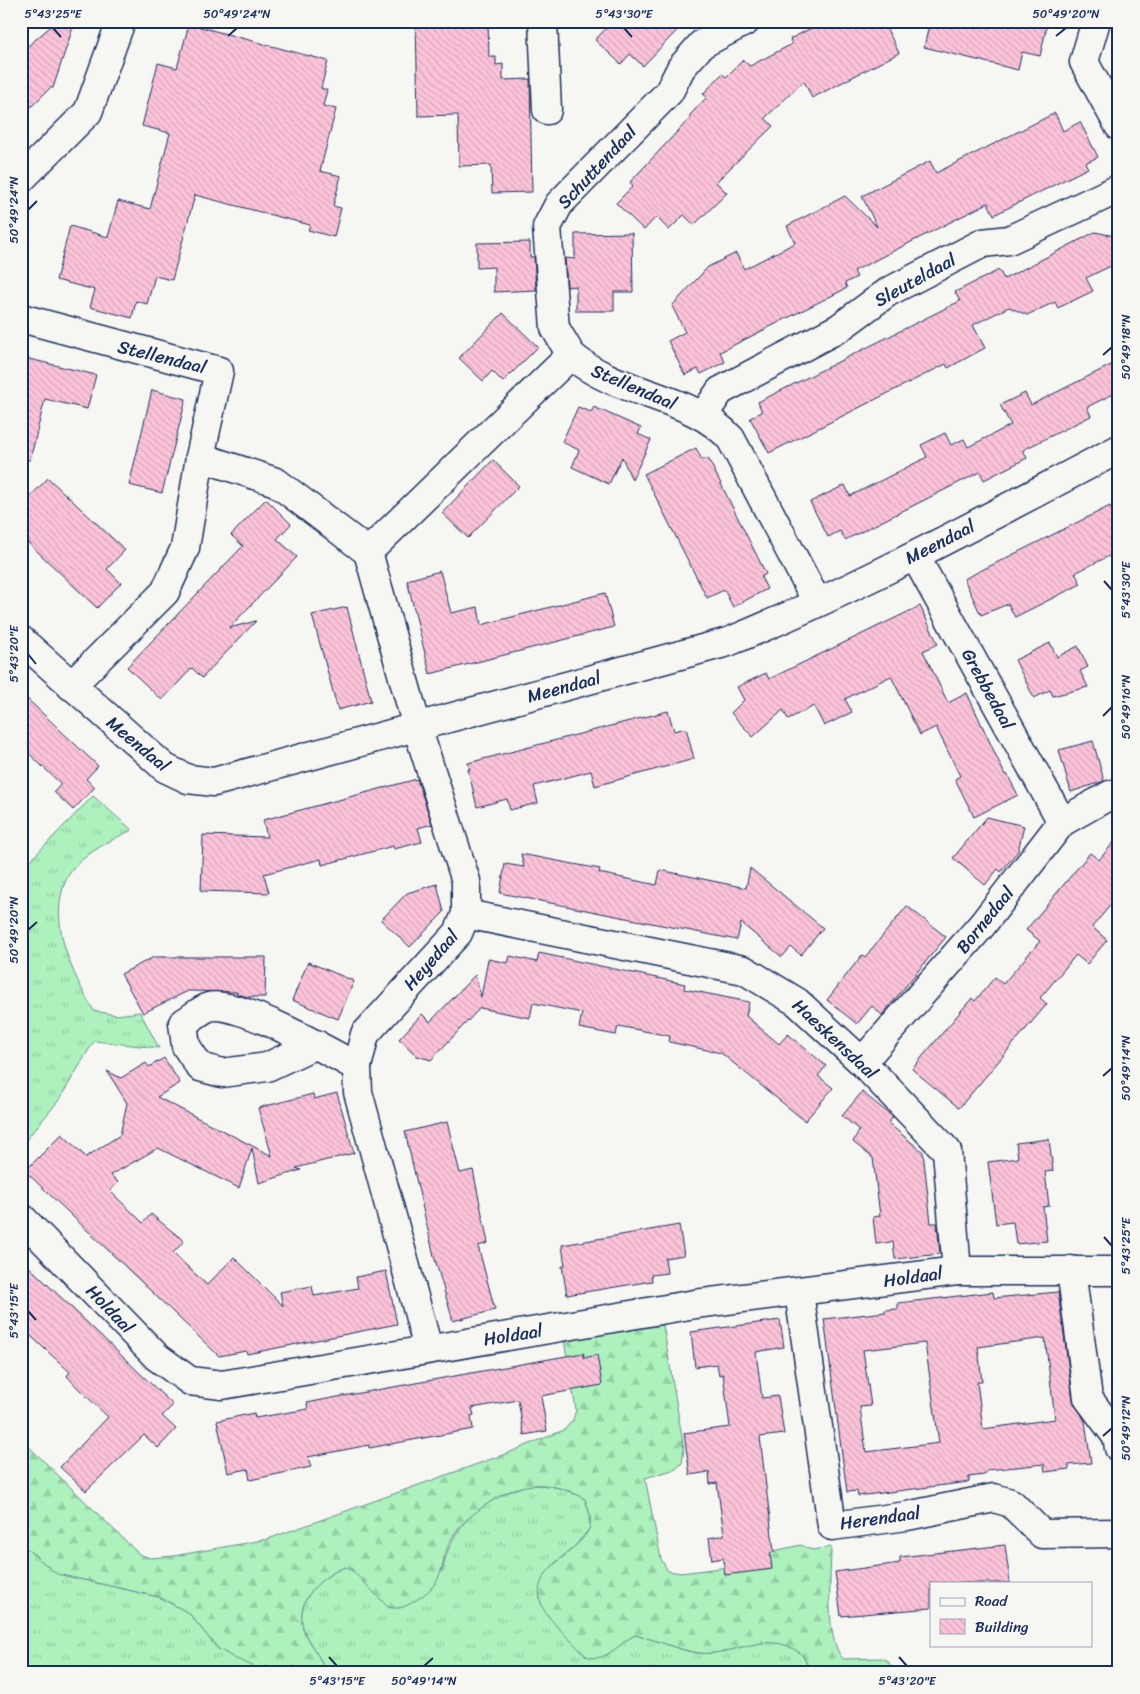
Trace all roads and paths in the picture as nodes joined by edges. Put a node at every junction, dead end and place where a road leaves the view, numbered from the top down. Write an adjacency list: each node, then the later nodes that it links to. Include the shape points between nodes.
1 (121, 21): 7 (street, via 88,112)
2 (543, 21): 5 (street)
3 (746, 21): 10 (street, Schuttendaal, via 702,44 681,68 668,92 559,204 547,227 555,328)
4 (1096, 21): 6 (street, via 1084,62)
5 (547, 110)
6 (1119, 126)
7 (21, 179)
8 (1119, 191): 11 (street, Sleuteldaal, via 1009,240 983,243 888,292 839,328 720,391)
9 (21, 318): 13 (street, Stellendaal, via 219,372)
10 (571, 355): 11 (street, Stellendaal, via 595,373); 14 (street, Stellendaal)
11 (702, 416): 16 (street, Stellendaal, via 731,439)
12 (1119, 449): 15 (street, Meendaal)
13 (200, 457): 14 (street, via 276,482); 18 (street, Stellendaal, via 185,548 165,592)
14 (368, 552): 19 (street)
15 (914, 556): 16 (street, Meendaal); 21 (street, Grebbedaal)
16 (817, 602): 19 (street, Meendaal, via 728,642)
17 (21, 640): 18 (street, Meendaal)
18 (71, 686): 19 (street, Meendaal, via 165,768 202,782 214,782)
19 (417, 727): 22 (street, Heyedaal, via 466,881)
20 (1119, 792): 21 (street, Bornedaal)
21 (1062, 822): 24 (street, Bornedaal, via 982,926)
22 (466, 914): 24 (street, Haeskensdaal, via 744,970 797,1002); 25 (street, Heyedaal, via 458,933 365,1034)
23 (316, 1044): 25 (street)
24 (862, 1062): 28 (street, Haeskensdaal, via 947,1150)
25 (356, 1067): 31 (street, Heyedaal, via 358,1092)
26 (21, 1218): 31 (street, Holdaal, via 157,1357 190,1381 222,1385)
27 (1071, 1270): 28 (street, Holdaal); 29 (street, Holdaal); 32 (street, via 1088,1398 1117,1437)
28 (957, 1271): 30 (street, Holdaal)
29 (1119, 1271)
30 (799, 1292): 31 (street, Holdaal, via 695,1304); 33 (street, Herendaal, via 832,1526 907,1516 994,1498 1011,1503 1042,1534)
31 (428, 1348)
32 (1119, 1448)
33 (1119, 1533)

